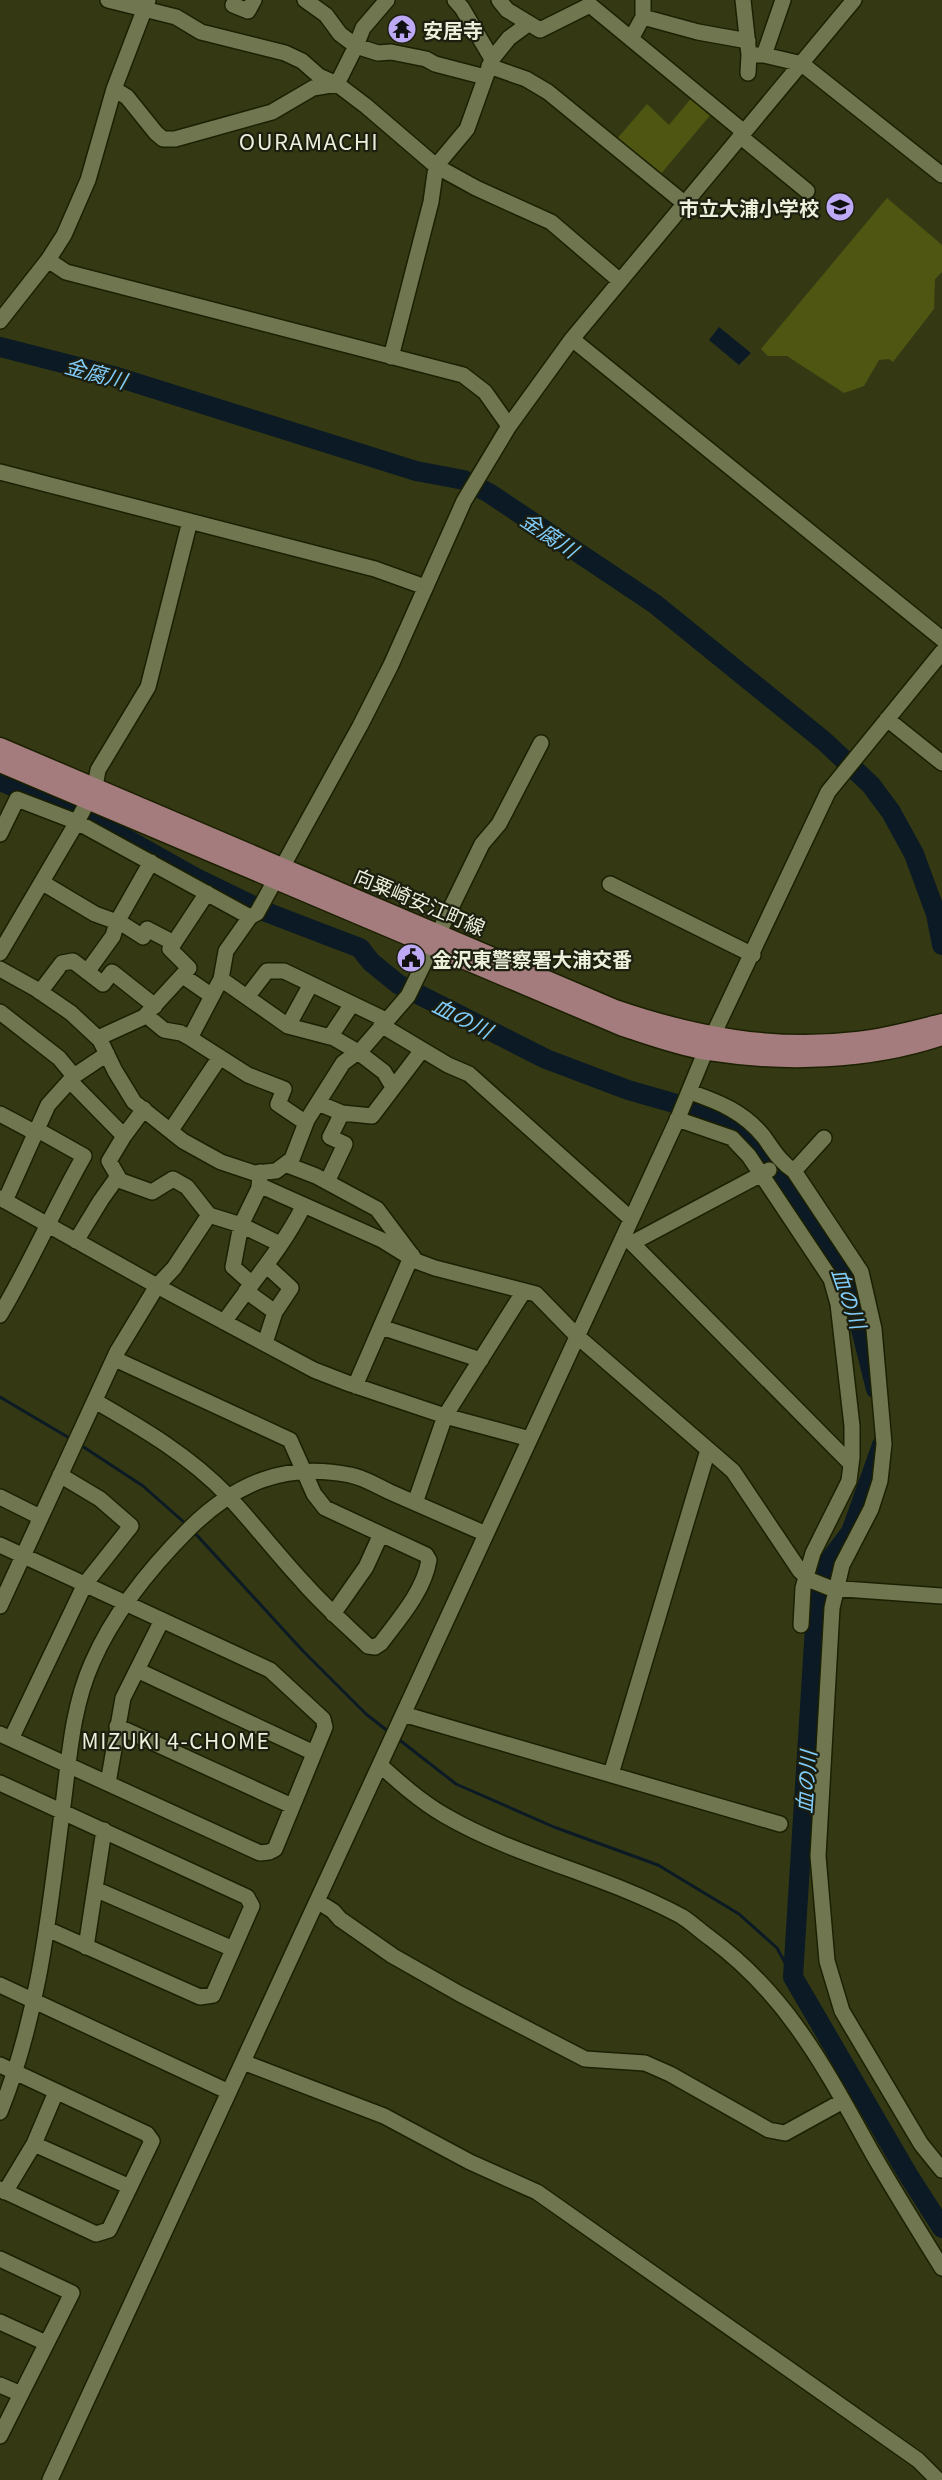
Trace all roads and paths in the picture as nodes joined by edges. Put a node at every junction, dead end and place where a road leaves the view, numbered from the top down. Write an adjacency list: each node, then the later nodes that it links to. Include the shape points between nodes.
1 (108, 0): 12 (street)
2 (254, 0): 13 (street, via 248,11)
3 (305, 0): 17 (street)
4 (387, 0): 17 (street, via 363,28)
5 (455, 0): 20 (street)
6 (499, 0): 15 (street)
7 (643, 0): 14 (street)
8 (743, 0): 18 (street)
9 (783, 0): 18 (street)
10 (854, 0): 19 (street)
11 (595, 3): 15 (street, via 540,30); 16 (street)
12 (146, 5): 22 (street, via 201,32 285,53); 23 (street)
13 (233, 5)
14 (644, 17): 16 (street); 18 (street)
15 (528, 24): 20 (street, via 509,39)
16 (631, 39): 24 (street)
17 (356, 46): 20 (street, via 435,64); 22 (street)
18 (754, 50): 19 (street); 21 (street)
19 (802, 64): 24 (street); 26 (street)
20 (488, 67): 25 (street, via 466,129); 28 (street, via 526,79 548,92)
21 (748, 73)
22 (337, 84): 23 (street, via 313,88 272,112 176,139 163,139 127,97); 25 (street)
23 (114, 89): 29 (street, via 88,180 64,235)
24 (742, 134): 27 (street); 28 (street)
25 (436, 166): 30 (street, via 550,222); 33 (street, via 431,202)
26 (942, 175)
27 (807, 191)
28 (684, 203): 30 (street)
29 (48, 260): 31 (street); 33 (street, via 66,272)
30 (620, 281): 32 (street)
31 (2, 319)
32 (572, 339): 34 (street); 38 (street)
33 (391, 357): 34 (street, via 463,375 485,392)
34 (509, 426): 37 (street, via 464,501)
35 (0, 472): 36 (street)
36 (190, 521): 37 (street, via 375,569); 45 (street, via 148,687 98,770)
37 (425, 586): 49 (street, via 360,726)
38 (942, 639)
39 (942, 652): 40 (street)
40 (887, 719): 44 (street); 58 (street, via 828,792)
41 (541, 743): 55 (street, via 499,824 482,844)
42 (0, 747): 45 (main road, 向粟崎安江町線)
43 (0, 763): 45 (main road, 向粟崎安江町線)
44 (942, 763)
45 (90, 796): 46 (street); 49 (main road, 向粟崎安江町線)
46 (77, 821): 47 (street, via 17,799); 48 (street); 50 (street)
47 (0, 834)
48 (151, 862): 52 (street); 54 (street)
49 (278, 872): 53 (street); 55 (main road, 向粟崎安江町線)
50 (42, 883): 54 (street, via 94,914); 57 (street)
51 (610, 884): 58 (street)
52 (207, 893): 53 (street); 56 (street)
53 (256, 911): 62 (street, via 226,951)
54 (118, 922): 56 (street, via 142,937 147,929); 59 (street, via 113,936)
55 (435, 940): 70 (street, via 411,989); 77 (main road, 向粟崎安江町線, via 623,1027 665,1041)
56 (174, 943): 61 (street, via 170,949 189,968)
57 (0, 953)
58 (753, 956): 77 (street)
59 (87, 972): 64 (street, via 74,961 62,963); 68 (street, via 103,984 112,972)
60 (2, 974): 64 (street)
61 (183, 976): 65 (street); 68 (street)
62 (221, 979): 65 (street); 66 (street)
63 (311, 984): 66 (street, via 284,971 267,971); 67 (street); 72 (street)
64 (40, 992): 75 (street)
65 (212, 996): 76 (street)
66 (247, 997): 72 (street)
67 (352, 1004): 70 (street); 74 (street)
68 (151, 1010): 75 (street); 76 (street, via 164,1030)
69 (0, 1012): 83 (street, via 59,1058)
70 (384, 1022): 79 (street); 80 (street)
71 (942, 1023): 78 (main road, 向粟崎安江町線)
72 (288, 1026): 74 (street)
73 (942, 1036): 78 (main road, 向粟崎安江町線)
74 (330, 1037): 80 (street)
75 (98, 1038): 81 (street)
76 (190, 1038): 82 (street)
77 (710, 1043): 78 (main road, 向粟崎安江町線, via 790,1058); 85 (street)
78 (860, 1047)
79 (422, 1050): 84 (street); 108 (street, via 469,1074)
80 (358, 1052): 84 (street, via 384,1072); 86 (street, via 343,1063)
81 (107, 1054): 83 (street); 87 (street, via 134,1102)
82 (220, 1057): 91 (street, via 248,1075 284,1089 278,1104); 92 (street)
83 (72, 1078): 93 (street, via 48,1105); 94 (street)
84 (393, 1087): 88 (street, via 372,1116)
85 (689, 1092): 90 (street); 98 (street, via 742,1114 763,1136)
86 (318, 1103): 88 (street); 91 (street)
87 (144, 1109): 92 (street); 94 (street)
88 (342, 1113): 104 (street, via 330,1137 345,1144)
89 (0, 1114): 93 (street)
90 (678, 1118): 101 (street, via 732,1138); 108 (street)
91 (306, 1123): 99 (street, via 292,1159)
92 (171, 1130): 102 (street, via 221,1162 254,1173)
93 (35, 1131): 96 (street); 105 (street)
94 (124, 1136): 97 (street)
95 (824, 1138): 100 (street)
96 (84, 1156): 97 (street); 109 (street)
97 (109, 1161): 103 (street)
98 (780, 1163): 100 (street); 101 (street)
99 (285, 1164): 102 (street); 104 (street)
100 (794, 1172): 145 (street, via 861,1272 874,1329 884,1444 880,1481 871,1509)
101 (761, 1175): 111 (street); 132 (street, via 831,1279 838,1304 850,1404)
102 (260, 1179): 106 (street); 110 (street)
103 (120, 1180): 107 (street, via 152,1192 173,1179 187,1187); 112 (street, via 116,1179)
104 (327, 1182): 114 (street, via 377,1209)
105 (2, 1200): 109 (street)
106 (303, 1207): 113 (street); 114 (street, via 327,1214)
107 (208, 1215): 110 (street); 116 (street, via 174,1268)
108 (631, 1219): 111 (street)
109 (48, 1226): 112 (street); 120 (street)
110 (241, 1226): 113 (street); 117 (street, via 233,1267)
111 (628, 1239): 123 (street); 132 (street)
112 (76, 1241): 116 (street)
113 (280, 1244): 115 (street)
114 (411, 1256): 118 (street, via 435,1268); 122 (street)
115 (267, 1266): 117 (street); 119 (street, via 291,1288)
116 (157, 1286): 121 (street); 125 (street)
117 (249, 1287): 119 (street); 121 (street)
118 (524, 1291): 123 (street, via 536,1294); 126 (street)
119 (275, 1312): 124 (street)
120 (0, 1315)
121 (224, 1322): 124 (street)
122 (381, 1327): 126 (street); 127 (street)
123 (578, 1336): 130 (street); 131 (street)
124 (264, 1343): 127 (street, via 314,1370)
125 (115, 1359): 128 (street); 133 (street, via 290,1440)
126 (481, 1360): 129 (street)
127 (355, 1386): 129 (street)
128 (95, 1401): 134 (street); 135 (street, via 190,1461)
129 (446, 1416): 130 (street); 137 (street)
130 (530, 1439): 140 (street)
131 (708, 1450): 143 (street, via 734,1471); 159 (street)
132 (851, 1464): 143 (street, via 849,1481 813,1553)
133 (305, 1471): 135 (street, via 259,1479); 137 (street, via 352,1475); 139 (street, via 314,1494 325,1508)
134 (60, 1475): 138 (street); 144 (street, via 100,1499 131,1526)
135 (227, 1495): 147 (street, via 168,1550); 149 (street)
136 (0, 1497): 138 (street)
137 (415, 1503): 140 (street)
138 (40, 1517): 142 (street)
139 (381, 1534): 149 (street, via 366,1568); 149 (street, via 429,1560 408,1606 375,1647 368,1646)
140 (486, 1534): 153 (street)
141 (0, 1545): 142 (street)
142 (22, 1555): 144 (street); 148 (street)
143 (808, 1579): 145 (street); 151 (street, via 803,1588)
144 (85, 1584): 147 (street); 155 (street)
145 (833, 1588): 146 (street); 181 (street, via 818,1856 827,1961 842,2011 921,2144)
146 (942, 1596)
147 (125, 1603): 150 (street); 157 (street, via 92,1663 76,1713)
148 (0, 1606)
149 (333, 1614)
150 (162, 1620): 152 (street); 156 (street, via 270,1670 323,1719 325,1727)
151 (801, 1625)
152 (137, 1670): 154 (street, via 123,1698); 156 (street)
153 (401, 1719): 158 (street); 159 (street)
154 (117, 1726): 161 (street); 162 (street)
155 (6, 1736): 157 (street)
156 (314, 1753): 162 (street)
157 (68, 1764): 161 (street); 163 (street)
158 (380, 1765): 167 (street); 178 (street, via 412,1794 486,1836 611,1884 682,1917 761,1981 816,2052)
159 (612, 1774): 164 (street)
160 (0, 1783): 163 (street)
161 (108, 1783): 162 (street, via 260,1853 274,1849)
162 (292, 1806)
163 (63, 1810): 165 (street); 168 (street)
164 (780, 1824)
165 (104, 1830): 166 (street); 170 (street, via 250,1900 252,1906)
166 (95, 1889): 169 (street); 170 (street)
167 (317, 1901): 173 (street); 178 (street, via 393,1956 585,2059 645,2063 769,2130 785,2133)
168 (46, 1929): 169 (street); 172 (street)
169 (86, 1947): 170 (street, via 207,1998 213,1995)
170 (233, 1949)
171 (0, 1985): 172 (street)
172 (35, 2001): 175 (street); 177 (street)
173 (243, 2062): 177 (street); 192 (street, via 384,2116 537,2192 918,2460)
174 (0, 2066): 175 (street)
175 (16, 2073): 176 (street); 179 (street)
176 (56, 2092): 180 (street); 182 (street, via 147,2134 152,2141)
177 (229, 2092): 191 (street)
178 (843, 2101): 185 (street)
179 (0, 2112)
180 (34, 2144): 182 (street); 183 (street)
181 (942, 2170)
182 (130, 2187): 183 (street, via 109,2230 96,2234)
183 (3, 2191)
184 (0, 2259): 187 (street, via 72,2292)
185 (942, 2268)
186 (0, 2322): 187 (street)
187 (46, 2343): 189 (street)
188 (0, 2385): 189 (street)
189 (21, 2394): 190 (street)
190 (0, 2436)
191 (50, 2480)
192 (938, 2480)

